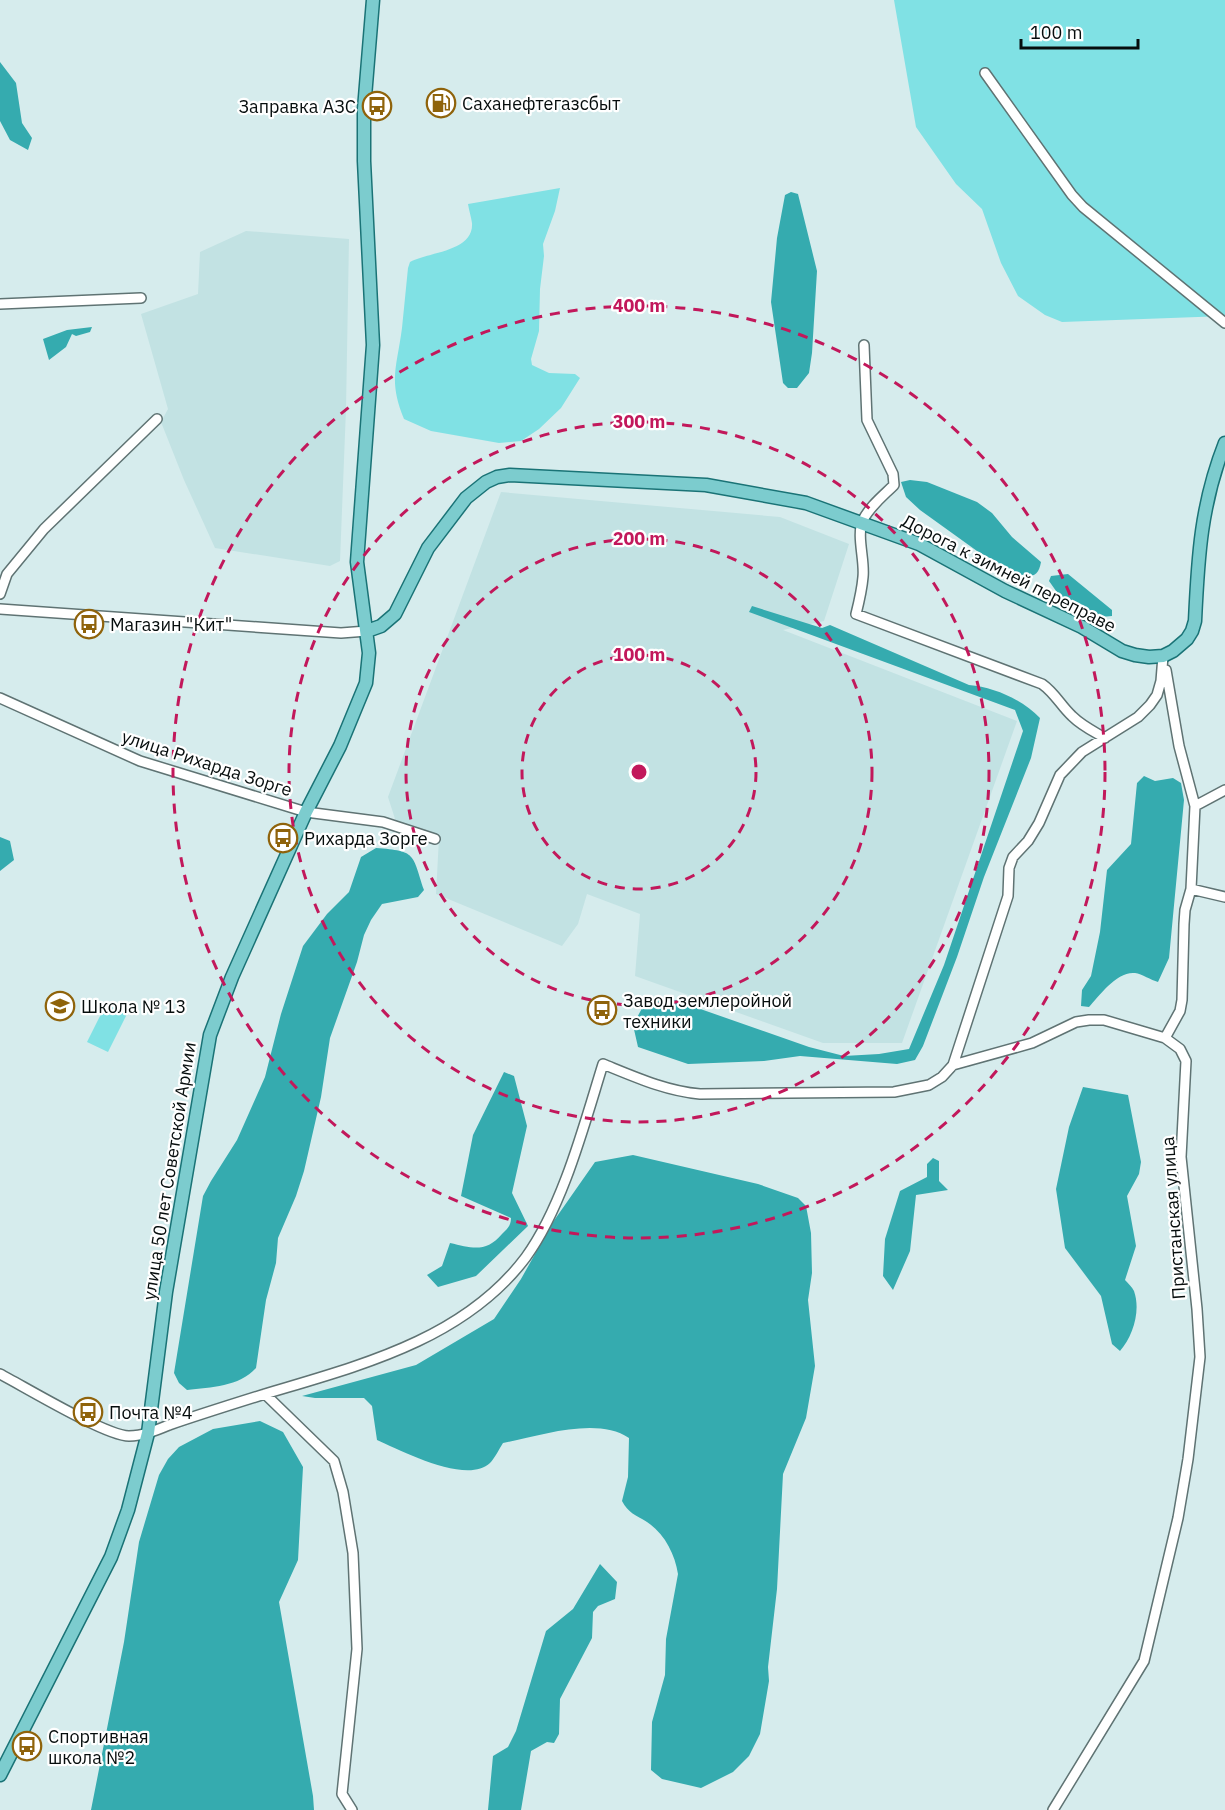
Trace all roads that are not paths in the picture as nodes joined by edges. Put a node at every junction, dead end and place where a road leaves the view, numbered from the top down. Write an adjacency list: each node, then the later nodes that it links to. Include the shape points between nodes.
1 (373, 0): 12 (main road, улица 50 лет Советской Армии, via 364,109 373,345 357,562)
2 (985, 73): 5 (street, via 1083,207)
3 (141, 298): 4 (street)
4 (0, 303)
5 (1225, 323)
6 (864, 345): 9 (street, via 867,420 894,474 894,485)
7 (157, 419): 10 (street, via 44,529 7,574)
8 (1225, 443): 13 (main road, via 1201,531 1195,621 1192,631)
9 (862, 522): 12 (main road, Дорога к зимней переправе, via 806,503 706,485 497,477 475,490 456,510 428,548 395,614); 13 (main road, Дорога к зимней переправе, via 931,549 1122,651); 15 (street, via 864,576 856,614 1042,684 1086,728)
10 (0, 594)
11 (0, 609): 12 (street, via 341,633)
12 (367, 631): 18 (main road, улица 50 лет Советской Армии, via 366,683)
13 (1163, 656): 15 (street, via 1161,681 1150,705); 17 (street, via 1179,746)
14 (0, 698): 18 (street, улица Рихарда Зорге, via 140,761)
15 (1105, 738): 23 (street, via 1082,752 1060,775 1040,823 1013,857 1008,896)
16 (1225, 790): 17 (street)
17 (1195, 806): 20 (street)
18 (306, 812): 19 (street, улица Рихарда Зорге, via 383,822); 26 (main road, улица 50 лет Советской Армии, via 210,1035 166,1292)
19 (435, 839)
20 (1191, 889): 21 (street); 22 (street, via 1185,910 1182,1000)
21 (1225, 897)
22 (1165, 1038): 23 (street, Пристанская улица, via 1104,1020 1089,1020 1076,1022 1032,1043); 29 (street, Пристанская улица, via 1180,1048 1186,1061 1181,1157 1200,1357 1188,1459 1144,1661)
23 (953, 1065): 25 (street, via 929,1085 894,1092 700,1094 682,1093 603,1064 552,1210 526,1257 490,1297 449,1325 390,1354)
24 (0, 1374): 26 (street, via 107,1430 128,1437)
25 (265, 1394): 26 (street); 28 (street, via 334,1461 344,1492 353,1553 357,1649 342,1794)
26 (148, 1433): 27 (main road, улица 50 лет Советской Армии, via 111,1557)
27 (0, 1775)
28 (352, 1810)
29 (1053, 1810)

